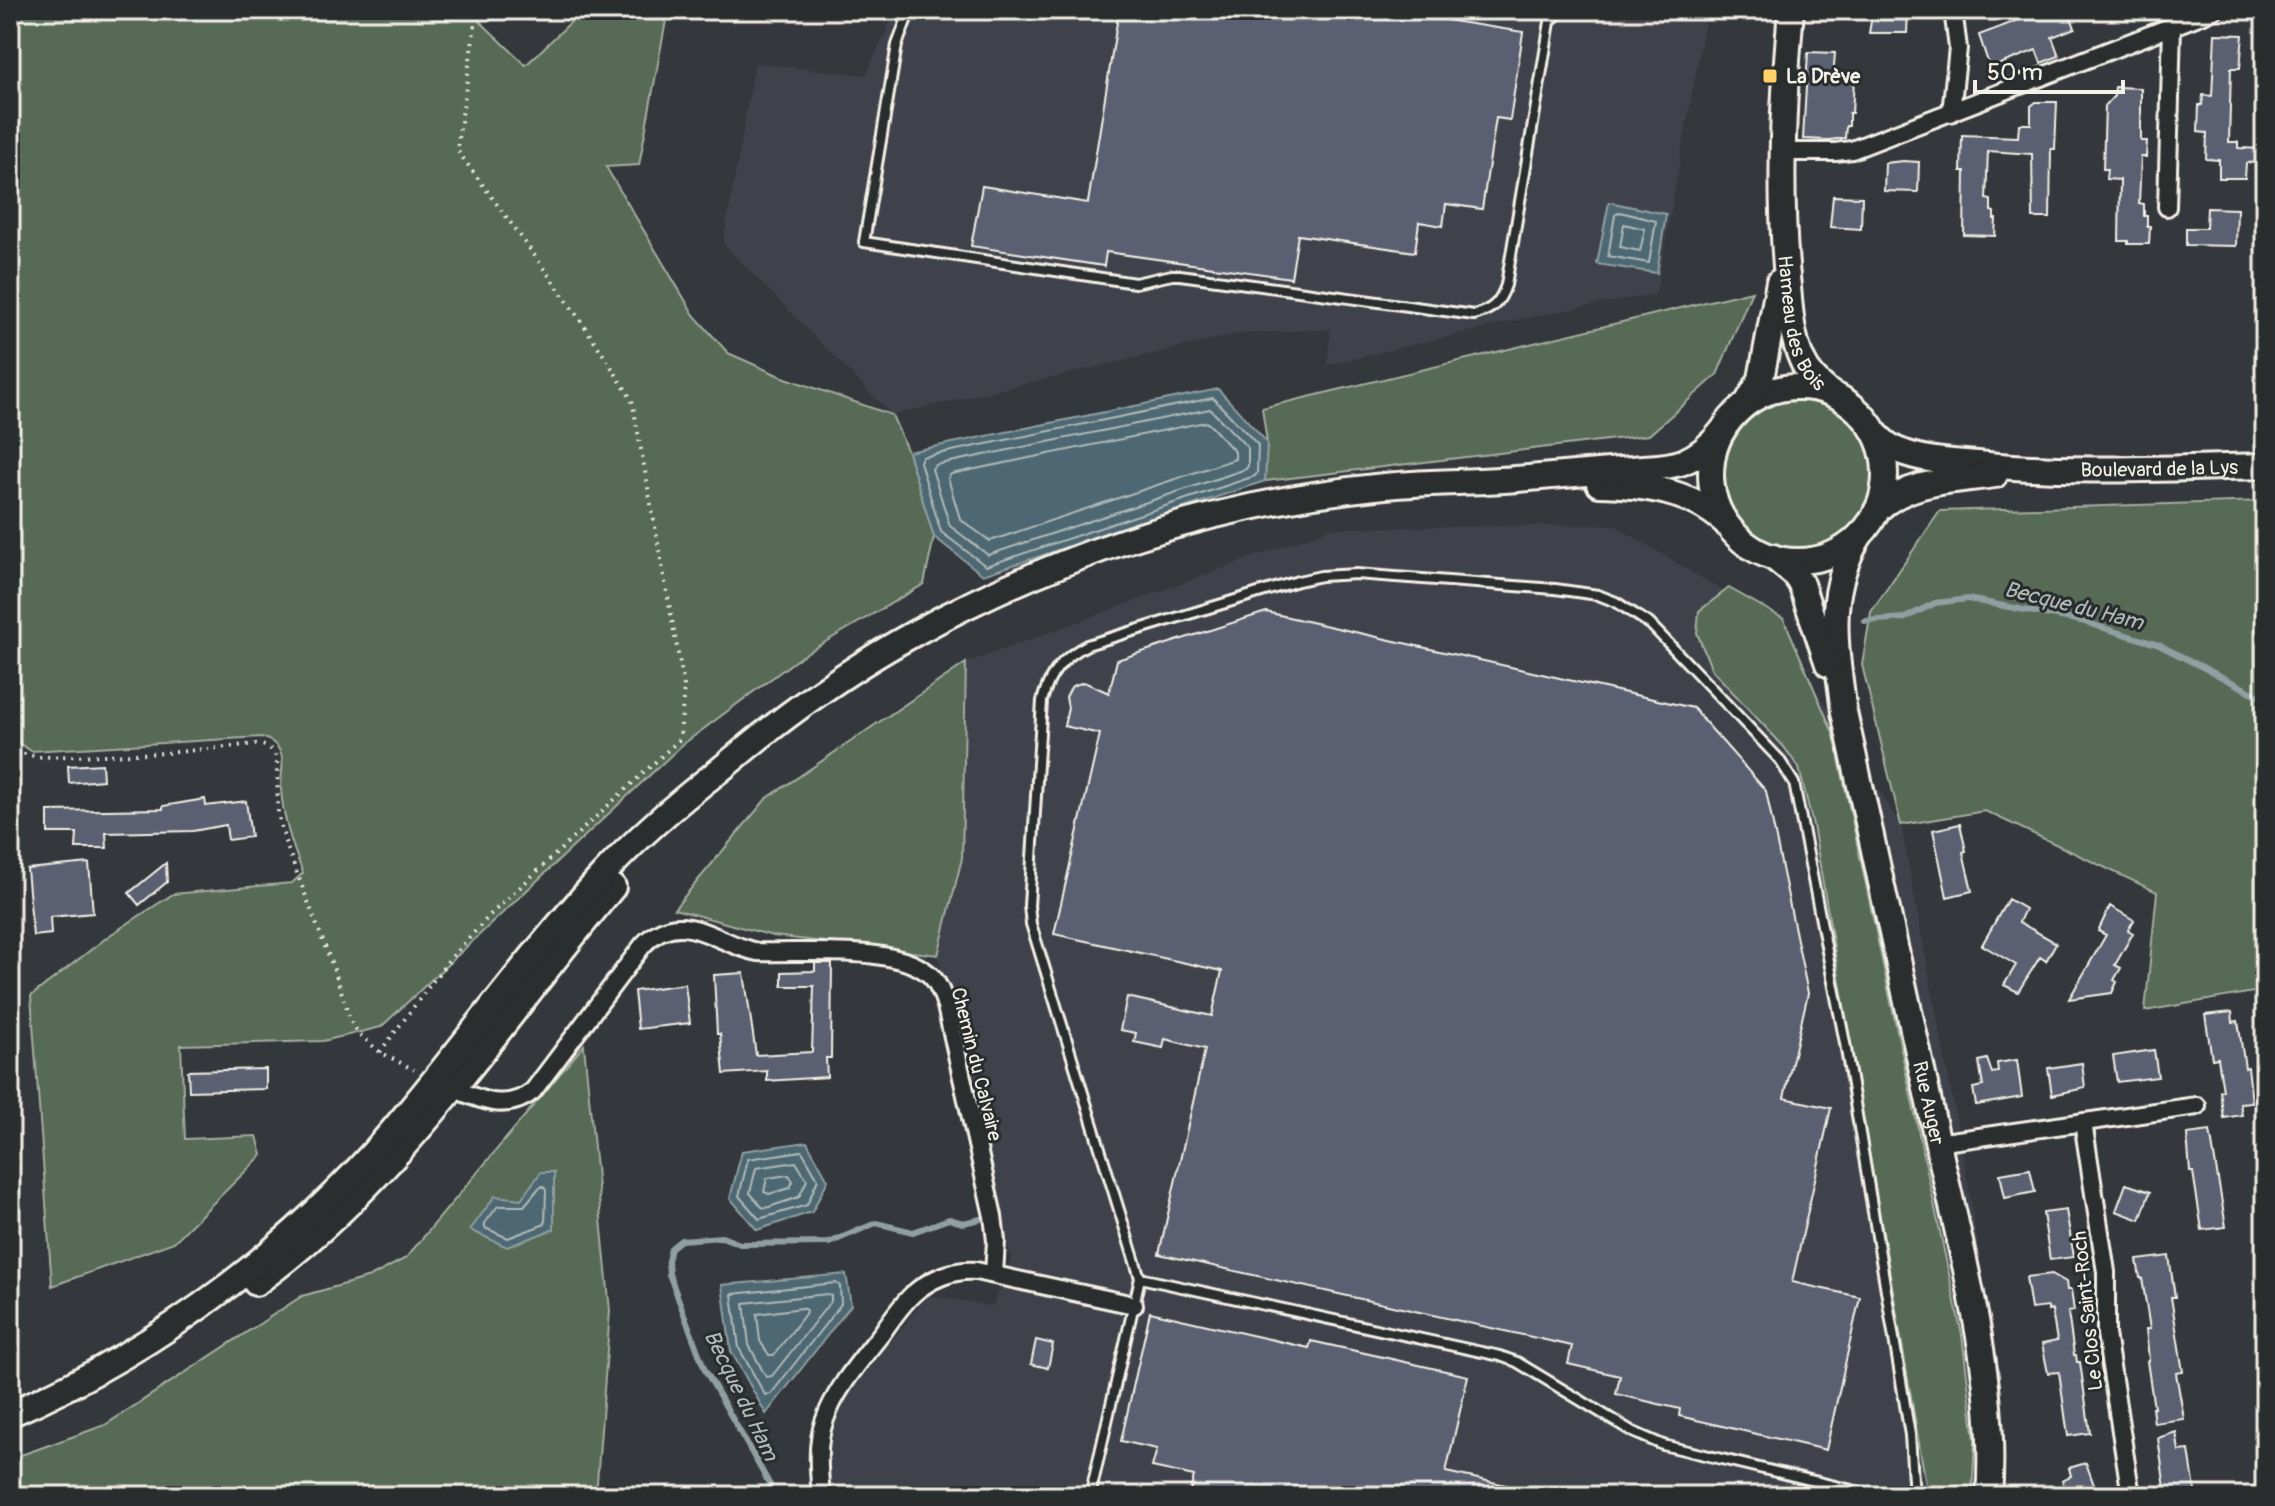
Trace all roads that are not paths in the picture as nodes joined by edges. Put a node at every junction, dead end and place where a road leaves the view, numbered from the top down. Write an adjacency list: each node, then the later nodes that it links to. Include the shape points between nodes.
1 (910, 10): 7 (lane, via 897,45 864,242 1135,283 1180,275 1474,315 1498,303 1506,285)
2 (1552, 10): 7 (lane)
3 (1563, 10): 7 (lane)
4 (1791, 10): 10 (main road, Hameau des Bois)
5 (1953, 10): 9 (street, via 1958,48)
6 (2214, 10): 8 (street)
7 (1550, 21)
8 (2172, 26): 9 (street); 11 (street)
9 (1951, 113): 10 (street, via 1844,152)
10 (1783, 152): 12 (main road, Hameau des Bois)
11 (2167, 207)
12 (1783, 244): 13 (main road, Hameau des Bois, via 1798,349 1806,369); 14 (main road, Hameau des Bois, via 1766,361)
13 (1831, 394): 14 (main road, via 1791,387); 16 (main road, via 1857,410)
14 (1745, 405): 15 (main road)
15 (1723, 430): 19 (main road, via 1705,450 1674,464); 21 (main road, via 1711,472)
16 (1875, 433): 18 (main road, Boulevard de la Lys, via 1892,448 1921,457); 20 (main road, via 1885,472)
17 (2265, 466): 18 (main road, Boulevard de la Lys)
18 (2054, 469): 20 (main road, Boulevard de la Lys, via 1927,484 1897,494)
19 (1513, 480): 21 (main road, via 1669,492 1704,505); 25 (main road, via 1376,487 1290,499 1185,523 1089,553 988,596 885,650 723,767 660,832)
20 (1877, 510): 22 (main road)
21 (1727, 523): 23 (main road, via 1742,540)
22 (1860, 535): 23 (main road, via 1834,553 1813,559); 24 (main road, Rue Auger, via 1843,567 1836,602)
23 (1770, 556): 24 (main road, Rue Auger, via 1801,584)
24 (1844, 712): 28 (main road, Rue Auger)
25 (444, 1084): 29 (street, Chemin du Calvaire, via 482,1100 524,1098 643,945 666,929 697,929 752,951 858,953 907,963 933,977 946,1006 993,1216); 32 (main road, via 408,1112 298,1229 261,1259 135,1351)
26 (2197, 1106): 27 (street)
27 (2083, 1122): 28 (street); 38 (street, Le Clos Saint-Roch, via 2106,1272 2106,1334)
28 (1937, 1143): 37 (main road, Rue Auger, via 1980,1346)
29 (994, 1274): 31 (street); 33 (street, via 953,1272 925,1285 902,1306 827,1413 820,1434)
30 (1140, 1278): 31 (lane); 35 (lane, via 1500,1356 1663,1445); 36 (lane, via 1031,924 1042,701 1053,673 1087,645 1321,576 1371,575 1598,595 1650,624 1779,759 1794,783 1845,1043 1910,1435)
31 (1134, 1305): 34 (lane)
32 (10, 1414)
33 (821, 1496)
34 (1090, 1496)
35 (1877, 1496)
36 (1914, 1496)
37 (1989, 1496)
38 (2131, 1496)

